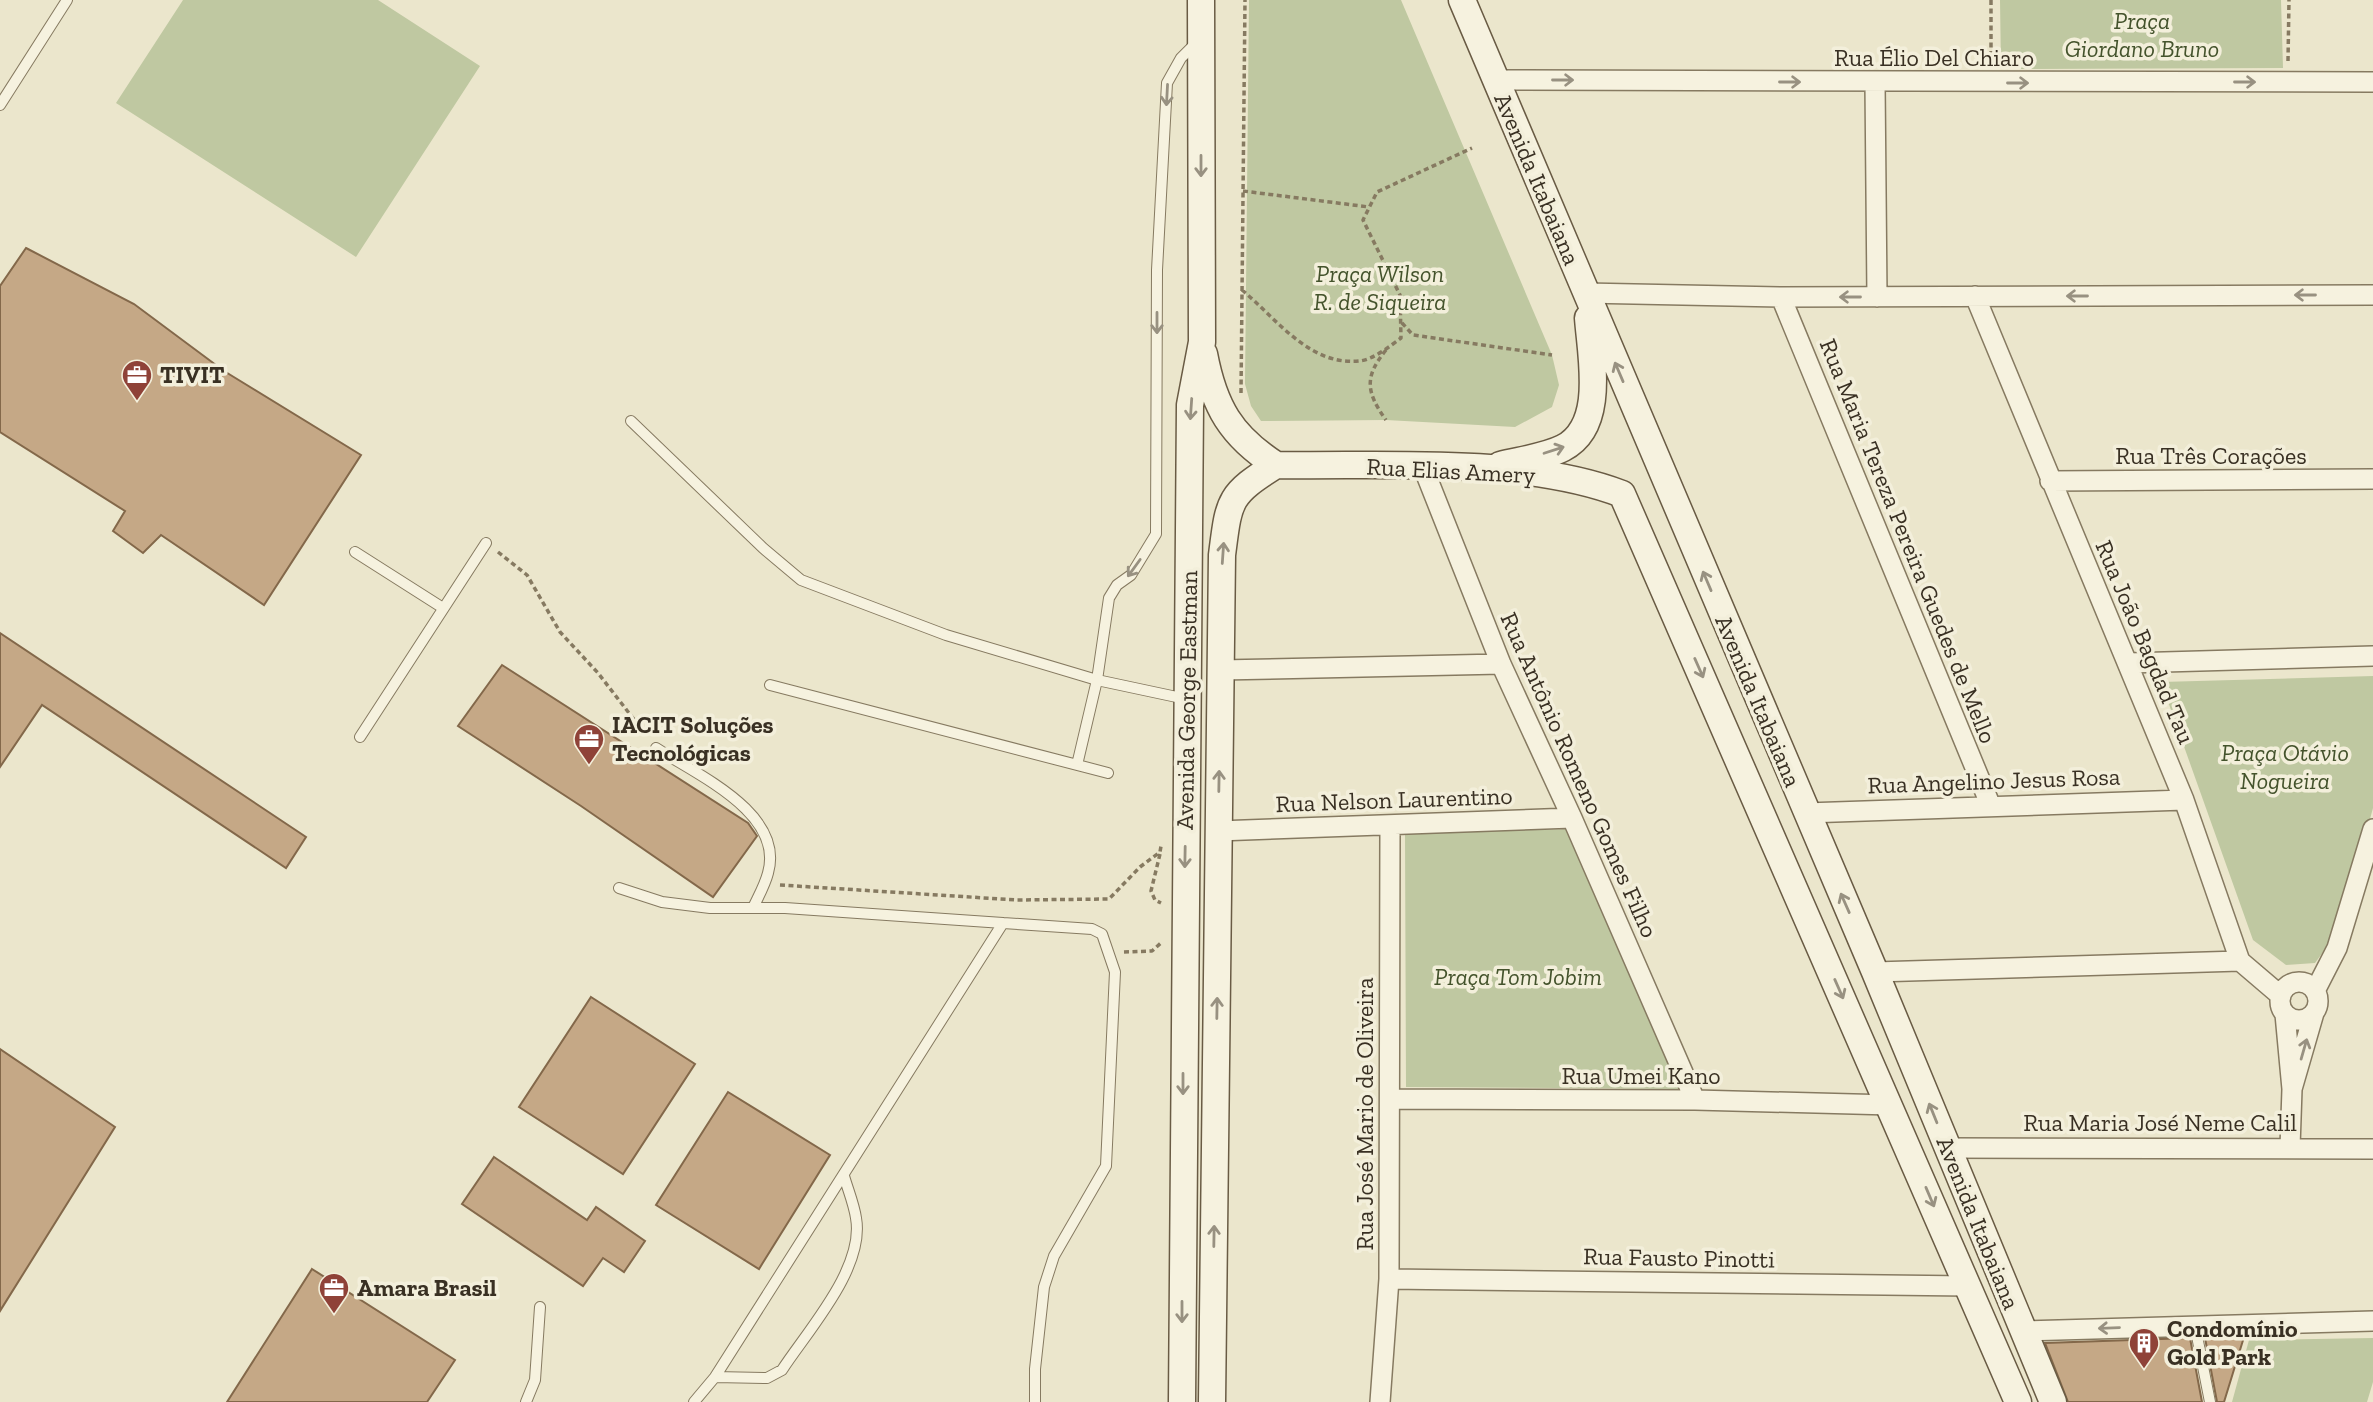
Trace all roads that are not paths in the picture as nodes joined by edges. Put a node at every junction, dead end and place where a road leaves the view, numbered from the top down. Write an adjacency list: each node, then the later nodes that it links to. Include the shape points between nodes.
1 (66, 0): 8 (lane)
2 (1201, 0): 4 (main road, Avenida George Eastman)
3 (1462, 0): 5 (main road, Avenida Itabaiana)
4 (1200, 38): 14 (main road, Avenida George Eastman, one-way to 14); 29 (lane, one-way to 29, via 1167,83 1157,270 1156,534 1132,575 1117,585 1109,598)
5 (1494, 80): 7 (street, Rua Élio Del Chiaro, one-way to 7); 9 (main road, Avenida Itabaiana)
6 (2373, 82): 7 (street, Rua Élio Del Chiaro, one-way to 6)
7 (1875, 83): 13 (street)
8 (0, 105)
9 (1586, 293): 12 (street); 18 (main road, one-way to 9, via 1562,449 1582,434 1590,409 1592,368); 38 (main road, Avenida Itabaiana, one-way to 9)
10 (2373, 295): 11 (street, one-way to 11)
11 (1975, 296): 13 (street); 20 (street, Rua João Bagdad Tau)
12 (1781, 297): 13 (street, one-way to 12); 37 (street, Rua Maria Tereza Pereira Guedes de Mello)
13 (1877, 297)
14 (1202, 342): 16 (main road, via 1208,377 1231,429); 31 (main road, Avenida George Eastman, one-way to 31, via 1190,405)
15 (631, 421): 29 (lane, via 801,580 946,635)
16 (1276, 465): 17 (main road, Rua Elias Amery); 28 (main road, Avenida George Eastman, one-way to 16, via 1222,555 1228,506 1250,481)
17 (1423, 467): 18 (main road, Rua Elias Amery); 27 (street, Rua Antônio Romeno Gomes Filho)
18 (1488, 469): 21 (main road, Rua Elias Amery, via 1590,481)
19 (2373, 479): 20 (street, Rua Três Corações)
20 (2050, 481): 26 (street, Rua João Bagdad Tau)
21 (1622, 494): 54 (main road, Avenida Itabaiana, one-way to 54)
22 (486, 542): 24 (lane)
23 (355, 552): 24 (lane)
24 (443, 608): 32 (lane)
25 (2373, 656): 26 (street)
26 (2129, 663): 36 (street, Rua João Bagdad Tau)
27 (1501, 664): 28 (street); 39 (street, Rua Antônio Romeno Gomes Filho)
28 (1220, 670): 42 (main road, Avenida George Eastman, one-way to 28)
29 (1097, 680): 31 (lane); 34 (lane)
30 (770, 685): 34 (lane)
31 (1187, 699): 69 (main road, Avenida George Eastman, one-way to 69)
32 (360, 737)
33 (656, 748): 44 (lane, via 749,809 767,833 769,870)
34 (1077, 765): 35 (lane)
35 (1108, 773)
36 (2184, 800): 37 (street, Rua Angelino Jesus Rosa); 46 (street, Rua João Bagdad Tau)
37 (1990, 804): 38 (street, Rua Angelino Jesus Rosa)
38 (1806, 813): 47 (main road, Avenida Itabaiana, one-way to 38)
39 (1572, 818): 40 (street, Rua Nelson Laurentino); 53 (street, Rua Antônio Romeno Gomes Filho)
40 (1390, 826): 42 (street, Rua Nelson Laurentino); 52 (street, Rua José Mario de Oliveira)
41 (2373, 829): 48 (street, via 2337,948)
42 (1219, 831): 70 (main road, Avenida George Eastman, one-way to 42)
43 (619, 888): 44 (lane, via 662,902)
44 (753, 908): 45 (lane)
45 (1003, 923): 58 (lane); 68 (lane, via 1092,929 1102,934 1115,972 1106,1166 1054,1256 1044,1287)
46 (2240, 961): 47 (street); 49 (street)
47 (1875, 972): 56 (main road, Avenida Itabaiana, one-way to 47)
48 (2315, 990): 49 (street, via 2305,983 2293,983); 50 (street, via 2318,1002)
49 (2283, 1005): 50 (street, via 2303,1020); 51 (street)
50 (2314, 1013): 51 (street, one-way to 50)
51 (2292, 1089): 55 (street)
52 (1390, 1099): 53 (street, Rua Umei Kano); 59 (street, Rua José Mario de Oliveira)
53 (1695, 1100): 54 (street, Rua Umei Kano)
54 (1891, 1105): 60 (main road, Avenida Itabaiana, one-way to 60)
55 (2290, 1147): 56 (street, Rua Maria José Neme Calil); 57 (street, Rua Maria José Neme Calil)
56 (1947, 1149): 64 (main road, Avenida Itabaiana)
57 (2373, 1149)
58 (844, 1176): 65 (lane); 65 (lane, via 857,1219 856,1249 843,1279 782,1370 767,1378)
59 (1389, 1279): 60 (street, Rua Fausto Pinotti); 71 (street, Rua José Mario de Oliveira)
60 (1969, 1286): 72 (main road, Avenida Itabaiana)
61 (540, 1307): 66 (lane, via 535,1380)
62 (2373, 1321): 63 (street)
63 (2195, 1326): 64 (street, one-way to 64); 74 (lane)
64 (2023, 1331): 73 (main road, Avenida Itabaiana)
65 (715, 1377): 67 (lane)
66 (526, 1402)
67 (694, 1402)
68 (1035, 1402)
69 (1182, 1402)
70 (1212, 1402)
71 (1380, 1402)
72 (2018, 1402)
73 (2053, 1402)
74 (2210, 1402)

